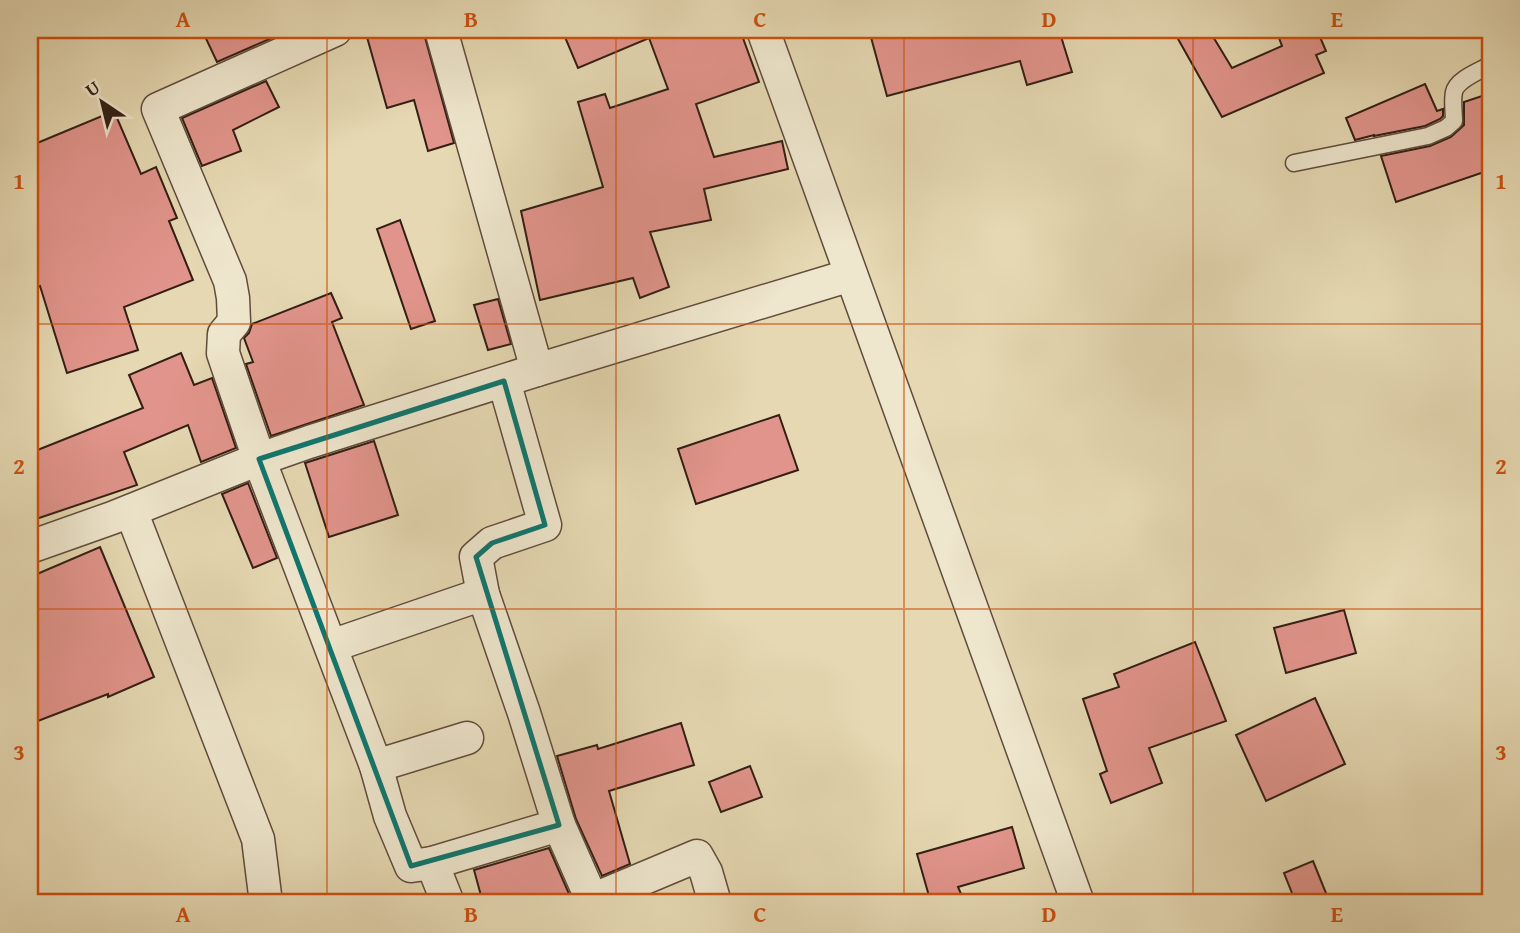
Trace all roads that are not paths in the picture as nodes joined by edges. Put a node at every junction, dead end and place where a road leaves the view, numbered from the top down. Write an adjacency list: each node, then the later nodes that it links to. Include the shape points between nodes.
1 (335, 30): 9 (street, via 158,109 230,281 234,322 224,334 223,353)
2 (441, 30): 7 (street)
3 (763, 30): 6 (street)
4 (1490, 65): 5 (lane, via 1455,88 1454,121 1446,128 1428,136)
5 (1294, 163)
6 (851, 275): 7 (street); 21 (street)
7 (537, 370): 8 (street)
8 (504, 381): 9 (street); 12 (street, via 545,525 492,543 476,557)
9 (259, 459): 10 (street); 13 (street)
10 (131, 511): 11 (street); 18 (street, via 258,839)
11 (30, 547)
12 (483, 594): 13 (street); 16 (street)
13 (331, 646): 15 (street)
14 (467, 738): 15 (street)
15 (376, 766): 17 (street, via 411,866)
16 (559, 825): 17 (street); 20 (street, via 592,900 697,856)
17 (432, 863): 19 (street)
18 (265, 903)
19 (449, 903)
20 (715, 903)
21 (1078, 903)

